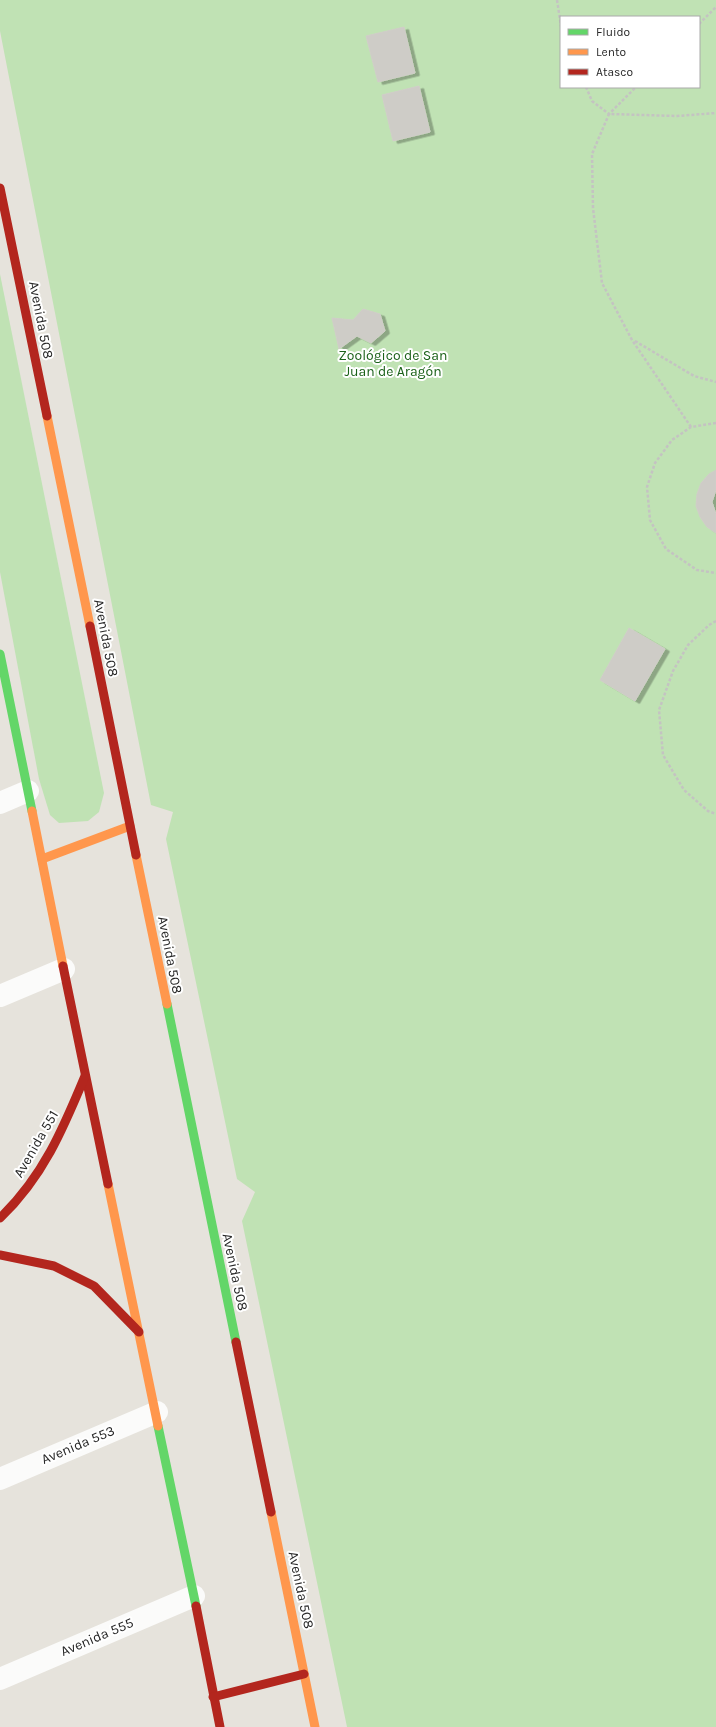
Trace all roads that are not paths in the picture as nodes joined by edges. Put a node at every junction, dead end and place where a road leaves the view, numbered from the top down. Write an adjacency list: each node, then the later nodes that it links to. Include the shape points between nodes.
1 (0, 188): 5 (main road, Avenida 508)
2 (0, 654): 3 (main road)
3 (28, 791): 4 (street); 6 (main road)
4 (0, 803)
5 (130, 826): 6 (main road); 16 (main road, Avenida 508)
6 (42, 859): 7 (main road)
7 (64, 969): 8 (street); 9 (main road)
8 (0, 996)
9 (85, 1076): 10 (main road, Avenida 551, via 60,1137 13,1207); 12 (main road)
10 (0, 1218)
11 (0, 1256): 12 (main road, via 54,1266 94,1286)
12 (139, 1332): 13 (main road)
13 (156, 1412): 14 (street, Avenida 553); 15 (main road)
14 (0, 1479)
15 (194, 1596): 17 (street, Avenida 555); 18 (main road)
16 (304, 1674): 18 (main road); 20 (main road, Avenida 508)
17 (0, 1679)
18 (213, 1697): 19 (main road)
19 (220, 1727)
20 (315, 1727)

